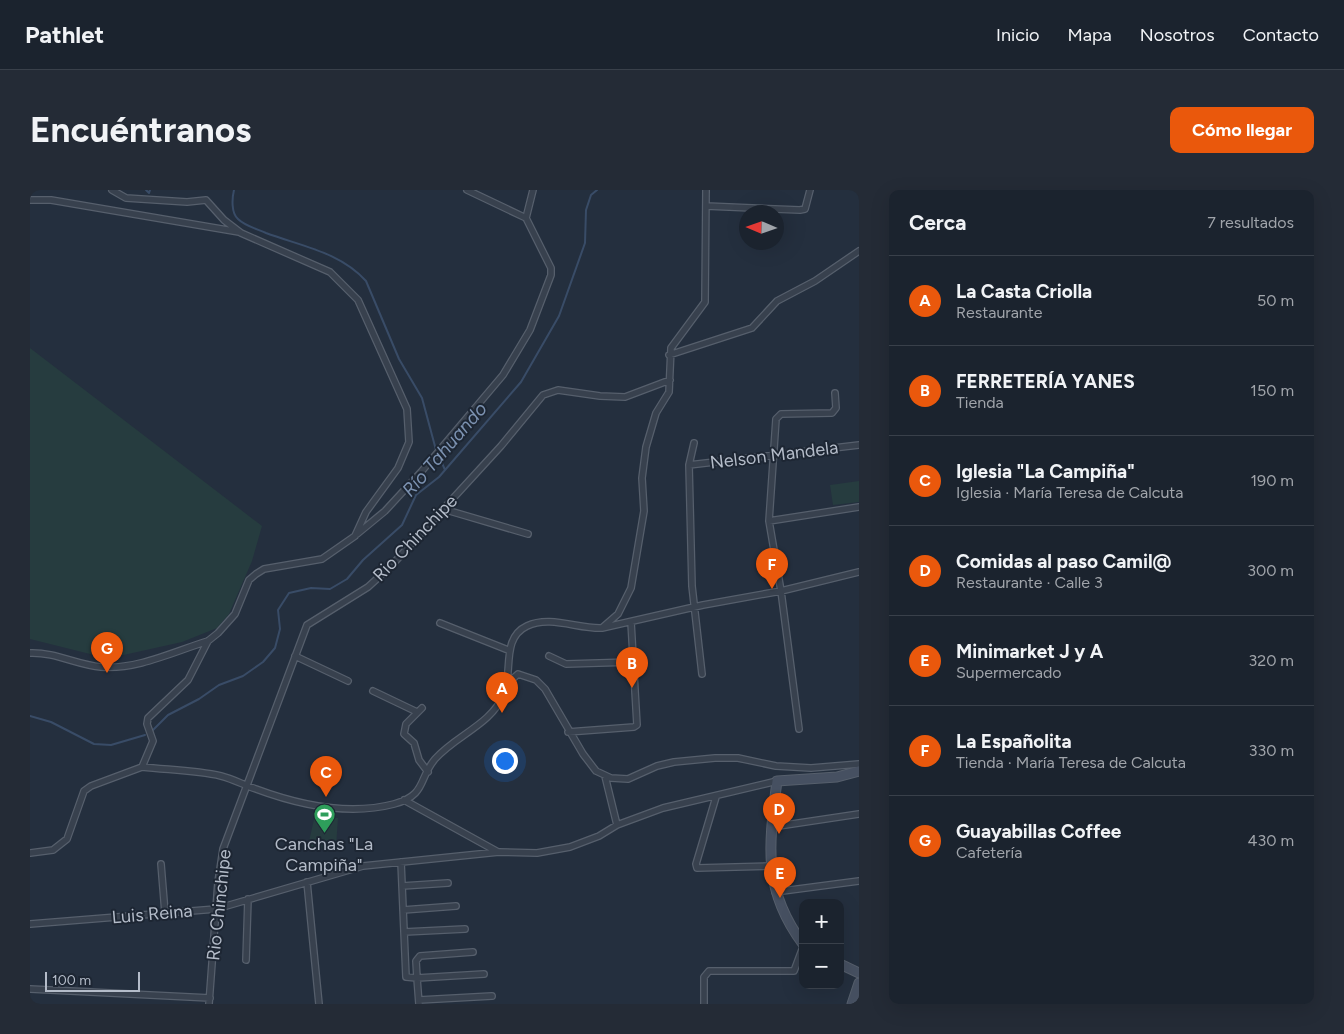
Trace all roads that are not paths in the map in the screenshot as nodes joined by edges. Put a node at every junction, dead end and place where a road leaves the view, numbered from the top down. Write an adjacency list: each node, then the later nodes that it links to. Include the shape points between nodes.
1 (112, 190): 9 (street, via 126,198 206,200)
2 (467, 190): 8 (street)
3 (533, 190): 8 (street)
4 (706, 190): 7 (street)
5 (810, 190): 7 (street, via 804,209)
6 (30, 200): 9 (street, via 52,200)
7 (706, 206): 11 (street, via 705,302)
8 (526, 218): 22 (street, via 551,268 530,330 503,375 421,472 385,511)
9 (241, 233): 22 (street, via 330,272 358,300 406,409 410,442 398,468 366,512)
10 (859, 251): 11 (street, via 815,281 777,301 752,328)
11 (669, 355): 12 (street)
12 (670, 380): 19 (street, Rio Chinchipe, via 616,398 550,391); 28 (street, via 669,392 656,413 646,447 642,478 644,511 631,588 618,614)
13 (836, 393): 16 (street, via 836,408 832,413 777,416)
14 (694, 443): 17 (street)
15 (859, 445): 16 (street, Nelson Mandela)
16 (774, 455): 17 (street, Nelson Mandela); 20 (street)
17 (689, 465): 25 (street)
18 (859, 507): 20 (street)
19 (443, 509): 21 (street); 32 (street, Rio Chinchipe, via 368,587 307,625)
20 (769, 521): 24 (street)
21 (528, 534)
22 (355, 536): 29 (street, via 322,559 264,569 256,574 249,580 235,614)
23 (859, 572): 24 (street)
24 (782, 591): 25 (street); 41 (street)
25 (693, 608): 26 (street); 35 (street)
26 (632, 622): 28 (street); 34 (street)
27 (440, 623): 30 (street)
28 (602, 628): 30 (street, via 535,623 517,634)
29 (208, 641): 31 (street, via 136,664 103,668); 44 (street, via 188,680 147,721 152,741)
30 (508, 650): 37 (street)
31 (30, 653)
32 (294, 656): 36 (street); 49 (street, Rio Chinchipe)
33 (549, 656): 34 (street, via 566,664)
34 (632, 662): 42 (street, via 637,725)
35 (702, 674)
36 (348, 681)
37 (507, 684): 42 (street, via 518,674 536,680 545,689); 46 (street, via 494,710 442,751)
38 (373, 691): 40 (street)
39 (422, 708): 40 (street)
40 (417, 712): 46 (street, via 406,724 404,734 414,743 419,760)
41 (800, 730)
42 (568, 732): 47 (street, via 591,765)
43 (859, 764): 47 (street, via 811,768 715,758 664,764 628,779)
44 (142, 767): 49 (street, via 222,776); 56 (street, via 84,791 67,839 53,850)
45 (859, 770): 48 (main road, via 837,777)
46 (428, 772): 51 (street, via 416,793)
47 (606, 776): 53 (street)
48 (777, 781): 50 (street, Luis Reina); 54 (main road)
49 (248, 785): 51 (street, via 317,807 382,806); 67 (street, Rio Chinchipe, via 223,848)
50 (716, 797): 53 (street, Luis Reina, via 663,808); 59 (street, via 697,868)
51 (404, 800): 55 (street)
52 (859, 814): 54 (street)
53 (617, 825): 55 (street, Luis Reina, via 570,847 537,853)
54 (772, 827): 59 (main road)
55 (499, 852): 57 (street, Luis Reina)
56 (30, 853)
57 (400, 862): 61 (street, Luis Reina, via 363,866); 63 (street)
58 (161, 864): 69 (street)
59 (771, 866): 64 (main road)
60 (859, 881): 64 (street)
61 (307, 882): 65 (street, Luis Reina); 86 (street)
62 (448, 883): 63 (street)
63 (402, 886): 68 (street)
64 (775, 892): 73 (main road, via 781,910)
65 (248, 899): 67 (street, Luis Reina); 76 (street)
66 (456, 906): 68 (street)
67 (216, 909): 69 (street, Luis Reina); 84 (street, Rio Chinchipe)
68 (403, 910): 72 (street)
69 (165, 913): 70 (street, Luis Reina)
70 (30, 924)
71 (465, 929): 72 (street)
72 (404, 932): 80 (street, via 406,977)
73 (802, 944)
74 (473, 952): 80 (street, via 420,956 416,961)
75 (799, 957): 87 (street, via 794,971 709,971 704,977)
76 (246, 960)
77 (844, 966): 78 (main road)
78 (859, 973)
79 (484, 974): 80 (street)
80 (417, 978): 85 (street)
81 (859, 983): 88 (main road)
82 (30, 989): 84 (street)
83 (492, 996): 85 (street)
84 (210, 1001)
85 (419, 1002)
86 (319, 1004)
87 (704, 1004)
88 (852, 1004)

